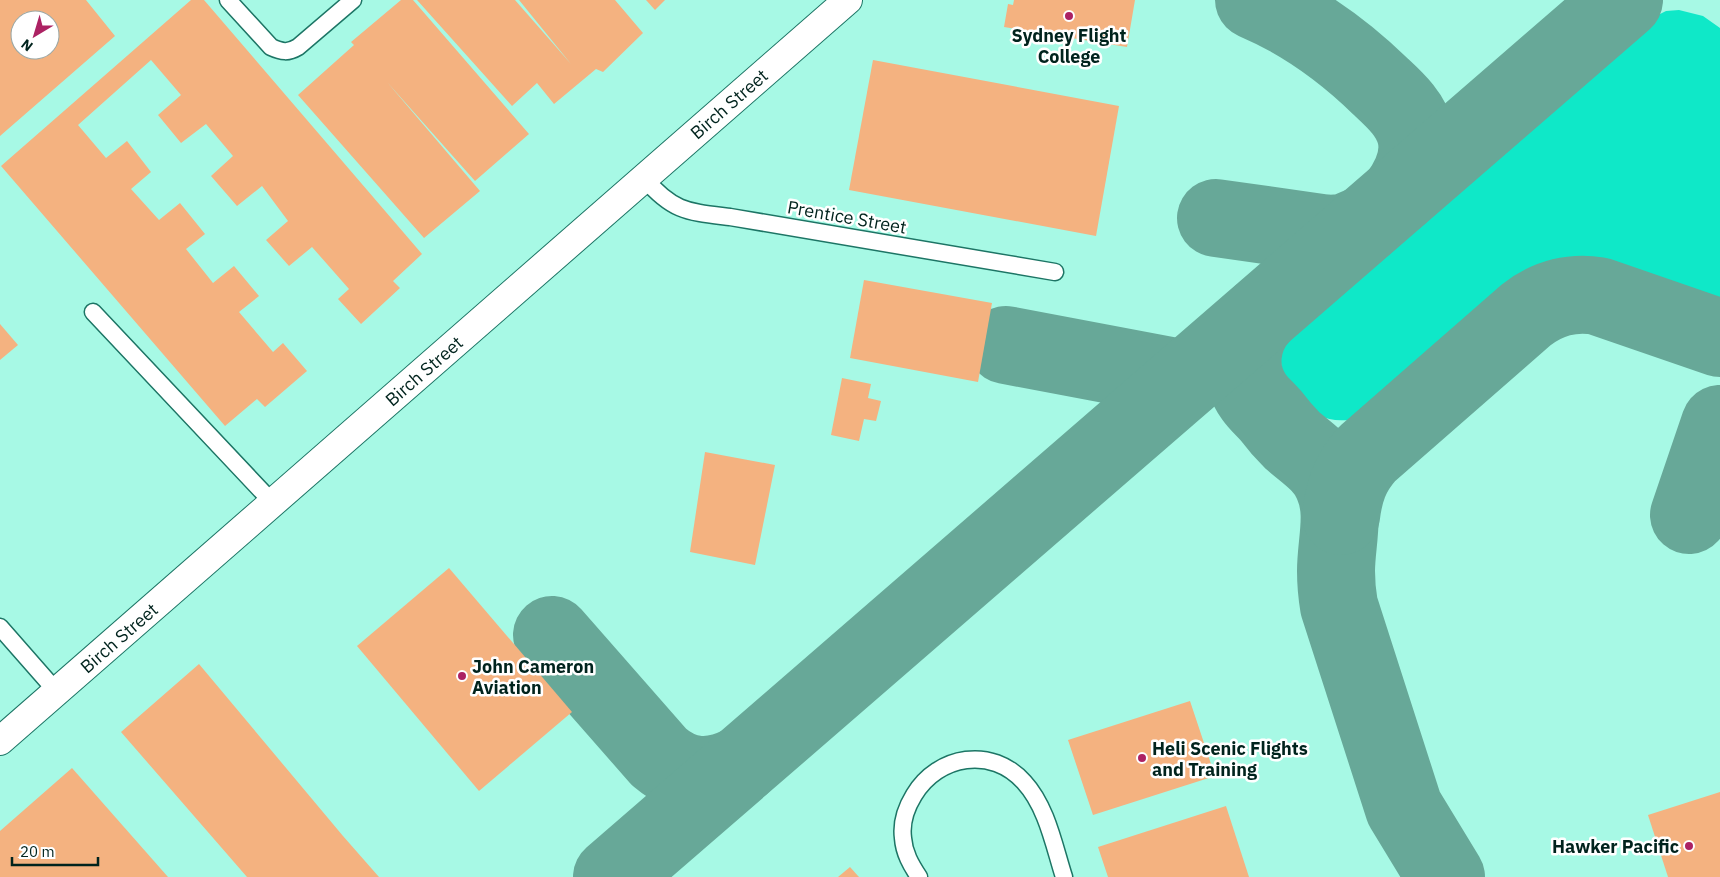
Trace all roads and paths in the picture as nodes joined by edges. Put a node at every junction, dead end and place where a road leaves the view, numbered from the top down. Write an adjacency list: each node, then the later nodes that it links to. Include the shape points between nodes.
1 (228, 0): 2 (lane, via 271,47 280,52 290,52)
2 (353, 0)
3 (848, 0): 4 (street, Birch Street)
4 (644, 178): 5 (lane, Prentice Street, via 668,202 690,212); 7 (street, Birch Street)
5 (1055, 272)
6 (93, 312): 7 (lane)
7 (273, 503): 9 (street, Birch Street)
8 (0, 627): 9 (lane)
9 (57, 692): 10 (street, Birch Street)
10 (0, 742)
11 (918, 877): 12 (lane, via 909,862 902,838 909,802 928,776 943,766 976,759 1006,768 1035,796)
12 (1064, 877)

